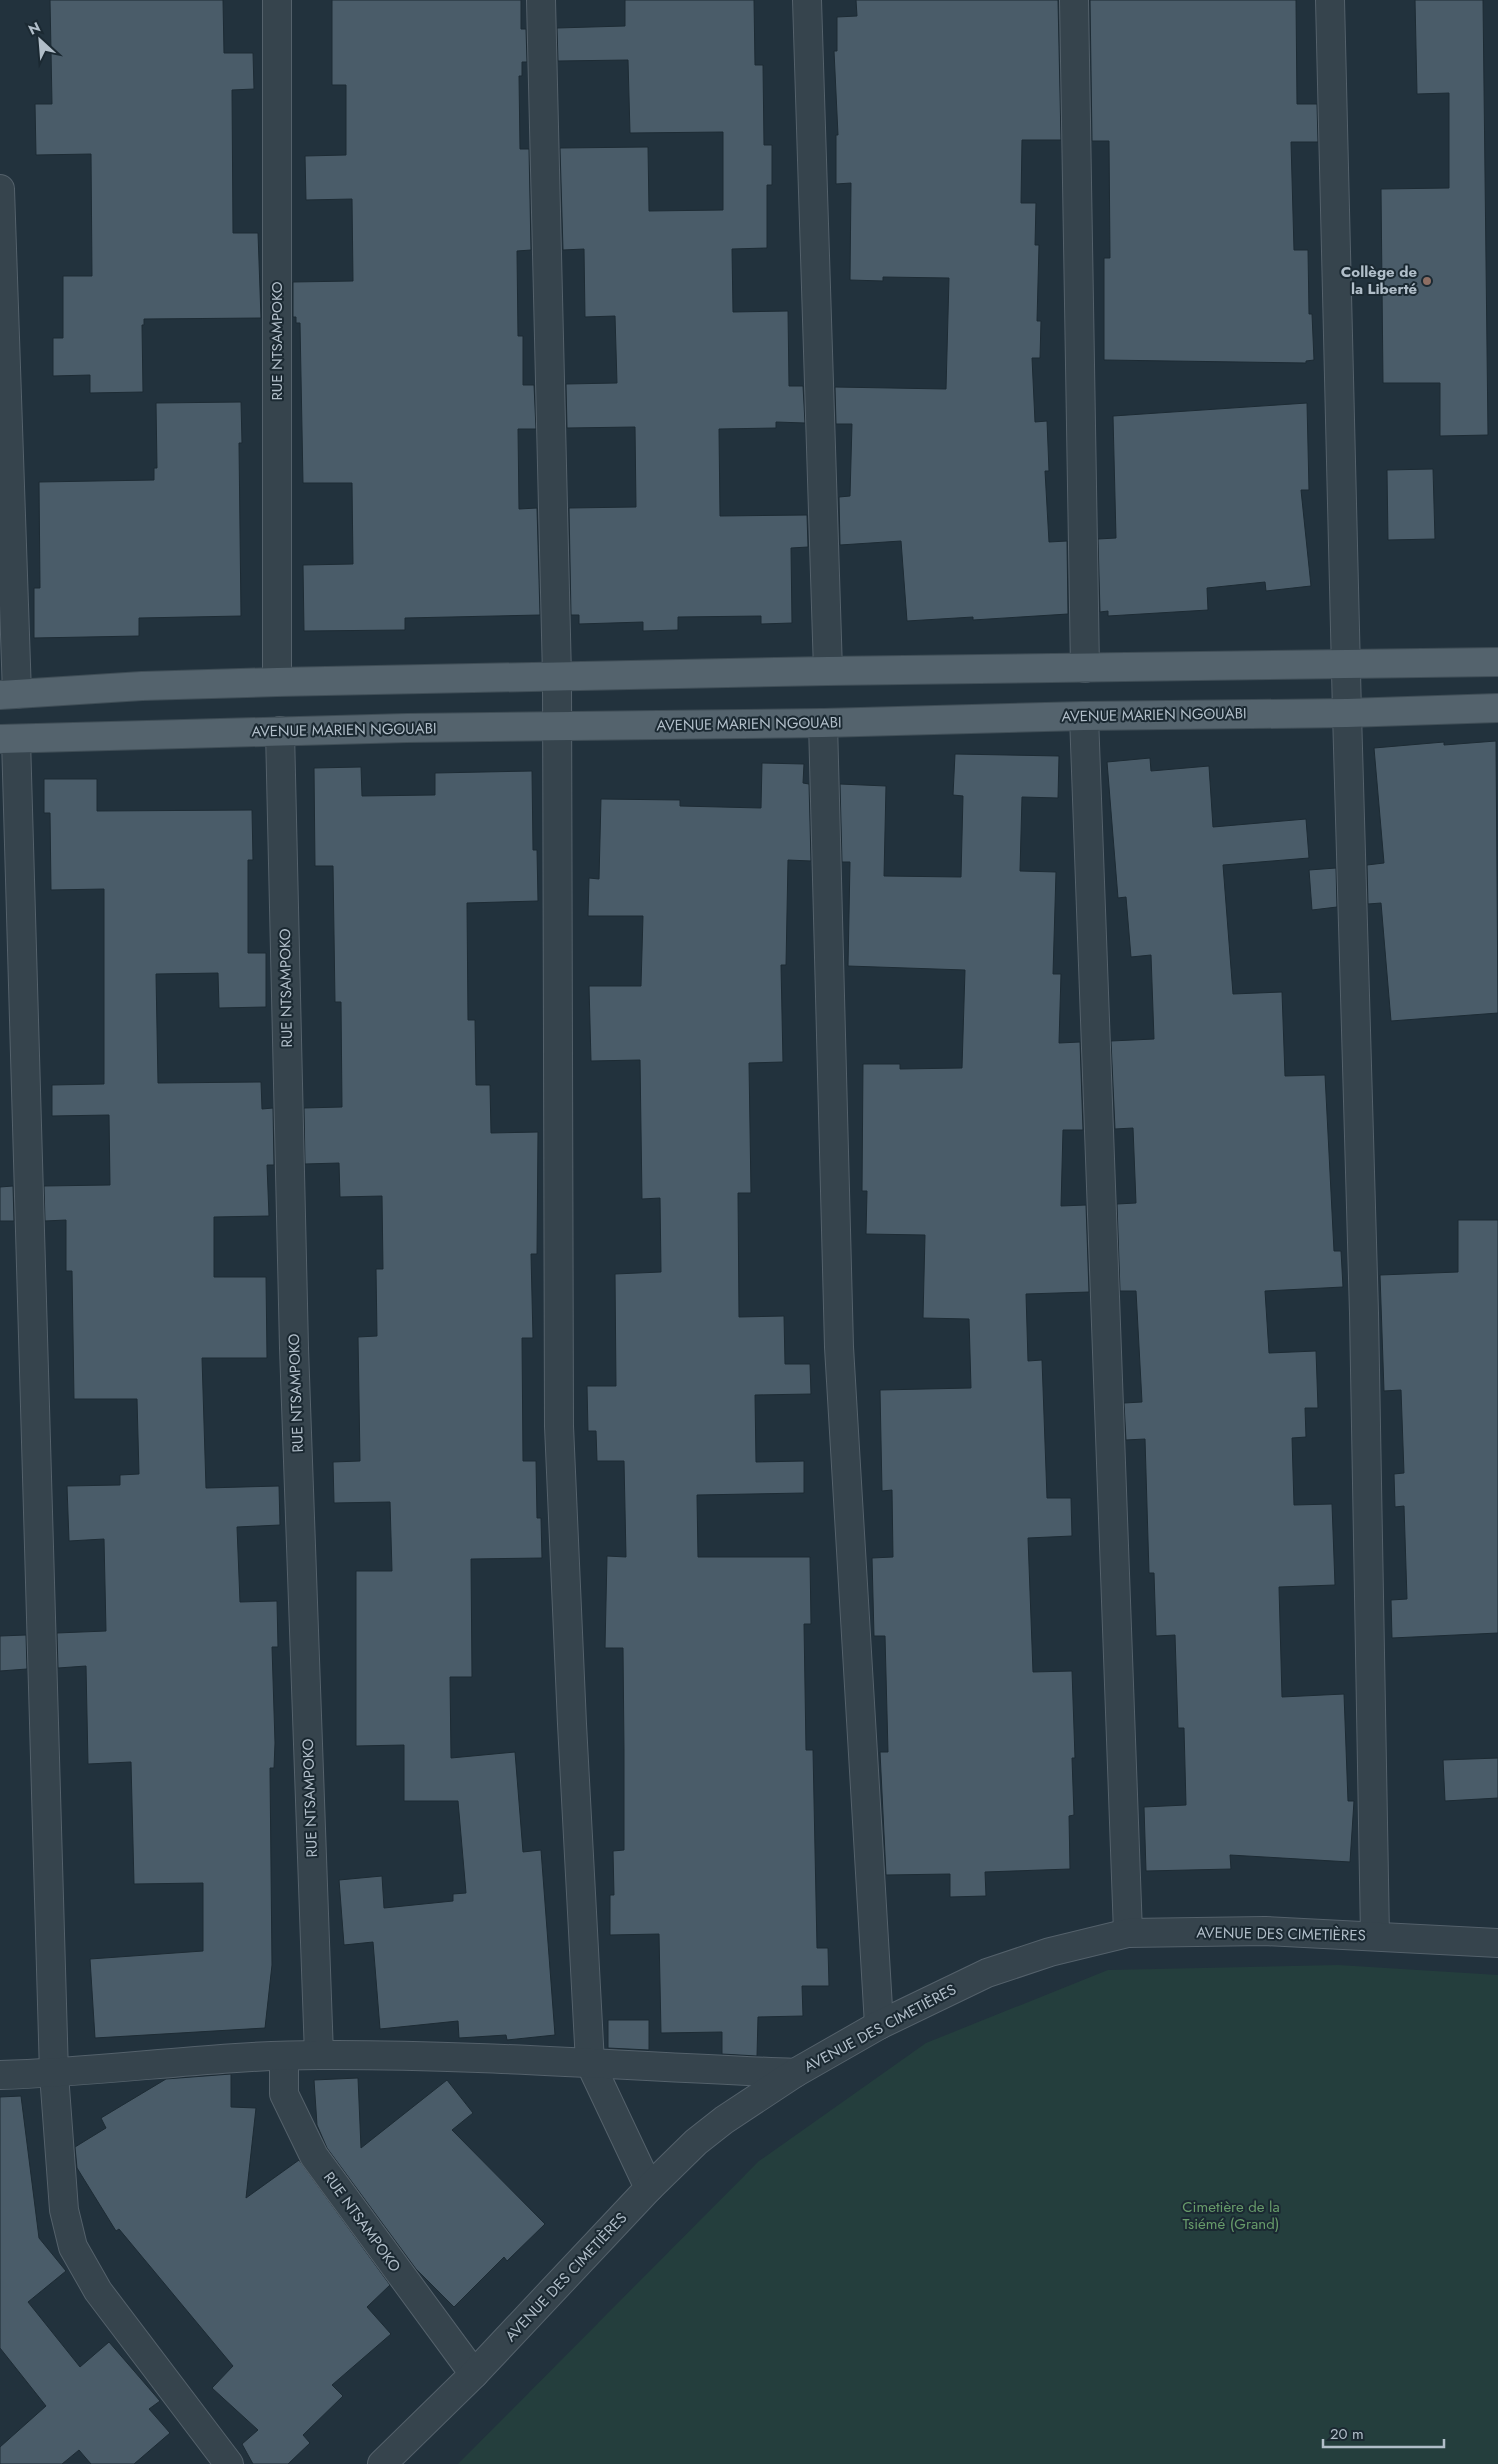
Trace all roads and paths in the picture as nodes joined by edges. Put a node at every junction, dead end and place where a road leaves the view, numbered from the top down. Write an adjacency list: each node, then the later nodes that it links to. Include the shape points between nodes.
1 (277, 0): 12 (street, RUE NTSAMPOKO)
2 (541, 0): 11 (street)
3 (807, 0): 10 (street)
4 (1074, 0): 9 (street)
5 (1330, 0): 8 (street)
6 (0, 189): 13 (street)
7 (1498, 662): 8 (main road)
8 (1345, 665): 9 (main road); 15 (street)
9 (1085, 668): 10 (main road)
10 (828, 671): 11 (main road)
11 (557, 677): 12 (main road); 18 (street)
12 (277, 682): 13 (main road)
13 (9, 694)
14 (1498, 708): 15 (main road, AVENUE MARIEN NGOUABI)
15 (1347, 713): 16 (main road, AVENUE MARIEN NGOUABI); 22 (street, via 1364,1313)
16 (1084, 716): 17 (main road, AVENUE MARIEN NGOUABI); 21 (street)
17 (823, 723): 18 (main road, AVENUE MARIEN NGOUABI); 24 (street, via 839,1348)
18 (557, 728): 19 (main road, AVENUE MARIEN NGOUABI); 27 (street, via 559,1426)
19 (280, 731): 20 (main road, AVENUE MARIEN NGOUABI); 25 (street, RUE NTSAMPOKO, via 294,1348)
20 (8, 739): 29 (street)
21 (1128, 1933): 22 (street, AVENUE DES CIMETIÈRES, via 1265,1931); 24 (street, AVENUE DES CIMETIÈRES, via 1050,1952 987,1973)
22 (1375, 1936): 23 (street, AVENUE DES CIMETIÈRES)
23 (1498, 1943)
24 (879, 2025): 28 (street, AVENUE DES CIMETIÈRES)
25 (318, 2055): 26 (street); 27 (street)
26 (284, 2056): 29 (street); 32 (street, RUE NTSAMPOKO, via 284,2094 314,2156)
27 (590, 2063): 28 (street); 31 (street)
28 (795, 2073): 31 (street, AVENUE DES CIMETIÈRES, via 724,2120)
29 (54, 2074): 30 (street); 33 (street, via 64,2210 73,2247 98,2291)
30 (0, 2075)
31 (648, 2188): 32 (street, AVENUE DES CIMETIÈRES)
32 (474, 2374): 34 (street, AVENUE DES CIMETIÈRES)
33 (230, 2464)
34 (382, 2464)

